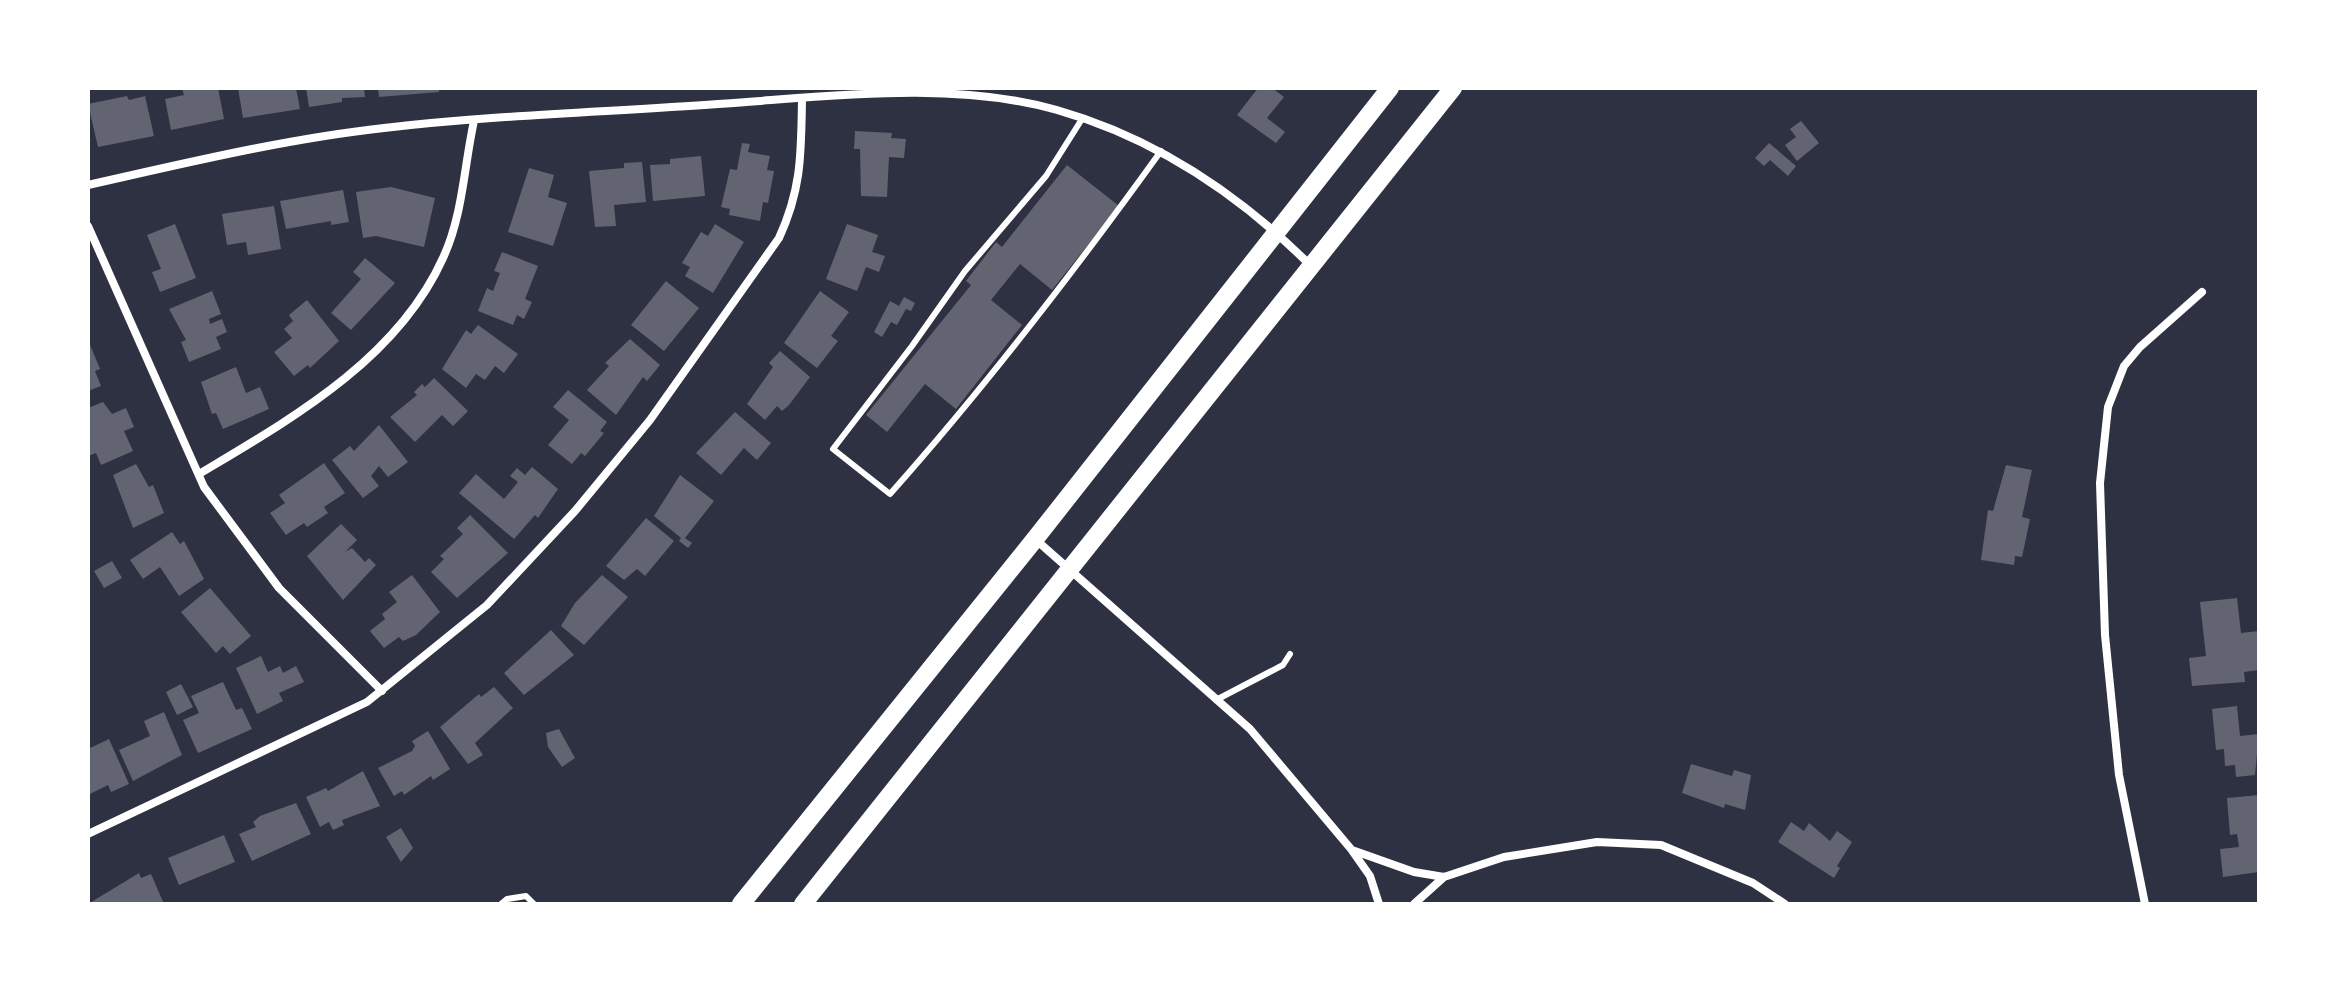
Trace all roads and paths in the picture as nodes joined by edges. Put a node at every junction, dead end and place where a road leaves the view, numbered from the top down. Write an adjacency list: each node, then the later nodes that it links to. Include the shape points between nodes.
1 (1390, 88): 9 (main road)
2 (1453, 88): 10 (main road)
3 (802, 99): 4 (street, via 957,94 1012,100); 5 (street); 16 (street, via 801,171 794,206 779,238 650,420 487,605)
4 (1082, 119): 6 (street); 6 (lane, via 1046,176 965,271 833,449 890,494 1092,247)
5 (474, 121): 7 (street, via 383,128); 12 (street, via 458,217 443,259 416,304 384,344 342,380 280,426)
6 (1161, 151): 9 (street)
7 (88, 185)
8 (88, 226): 12 (street)
9 (1278, 233): 10 (street); 13 (main road)
10 (1312, 266): 14 (main road)
11 (2202, 292): 28 (street, via 2124,366 2108,407 2100,483 2105,635 2119,775)
12 (199, 474): 16 (street, via 279,588)
13 (1035, 539): 14 (street); 23 (main road)
14 (1070, 572): 17 (street); 24 (main road)
15 (1290, 654): 17 (lane, via 1283,665)
16 (382, 691): 18 (street)
17 (1216, 700): 19 (street, via 1250,729)
18 (88, 834)
19 (1351, 849): 20 (street, via 1403,869); 25 (street, via 1370,876)
20 (1444, 877): 26 (street); 27 (street, via 1504,857 1597,842 1661,845 1753,883)
21 (501, 904): 22 (lane, via 526,896)
22 (534, 904)
23 (741, 904)
24 (803, 904)
25 (1379, 904)
26 (1414, 904)
27 (1785, 904)
28 (2145, 904)

